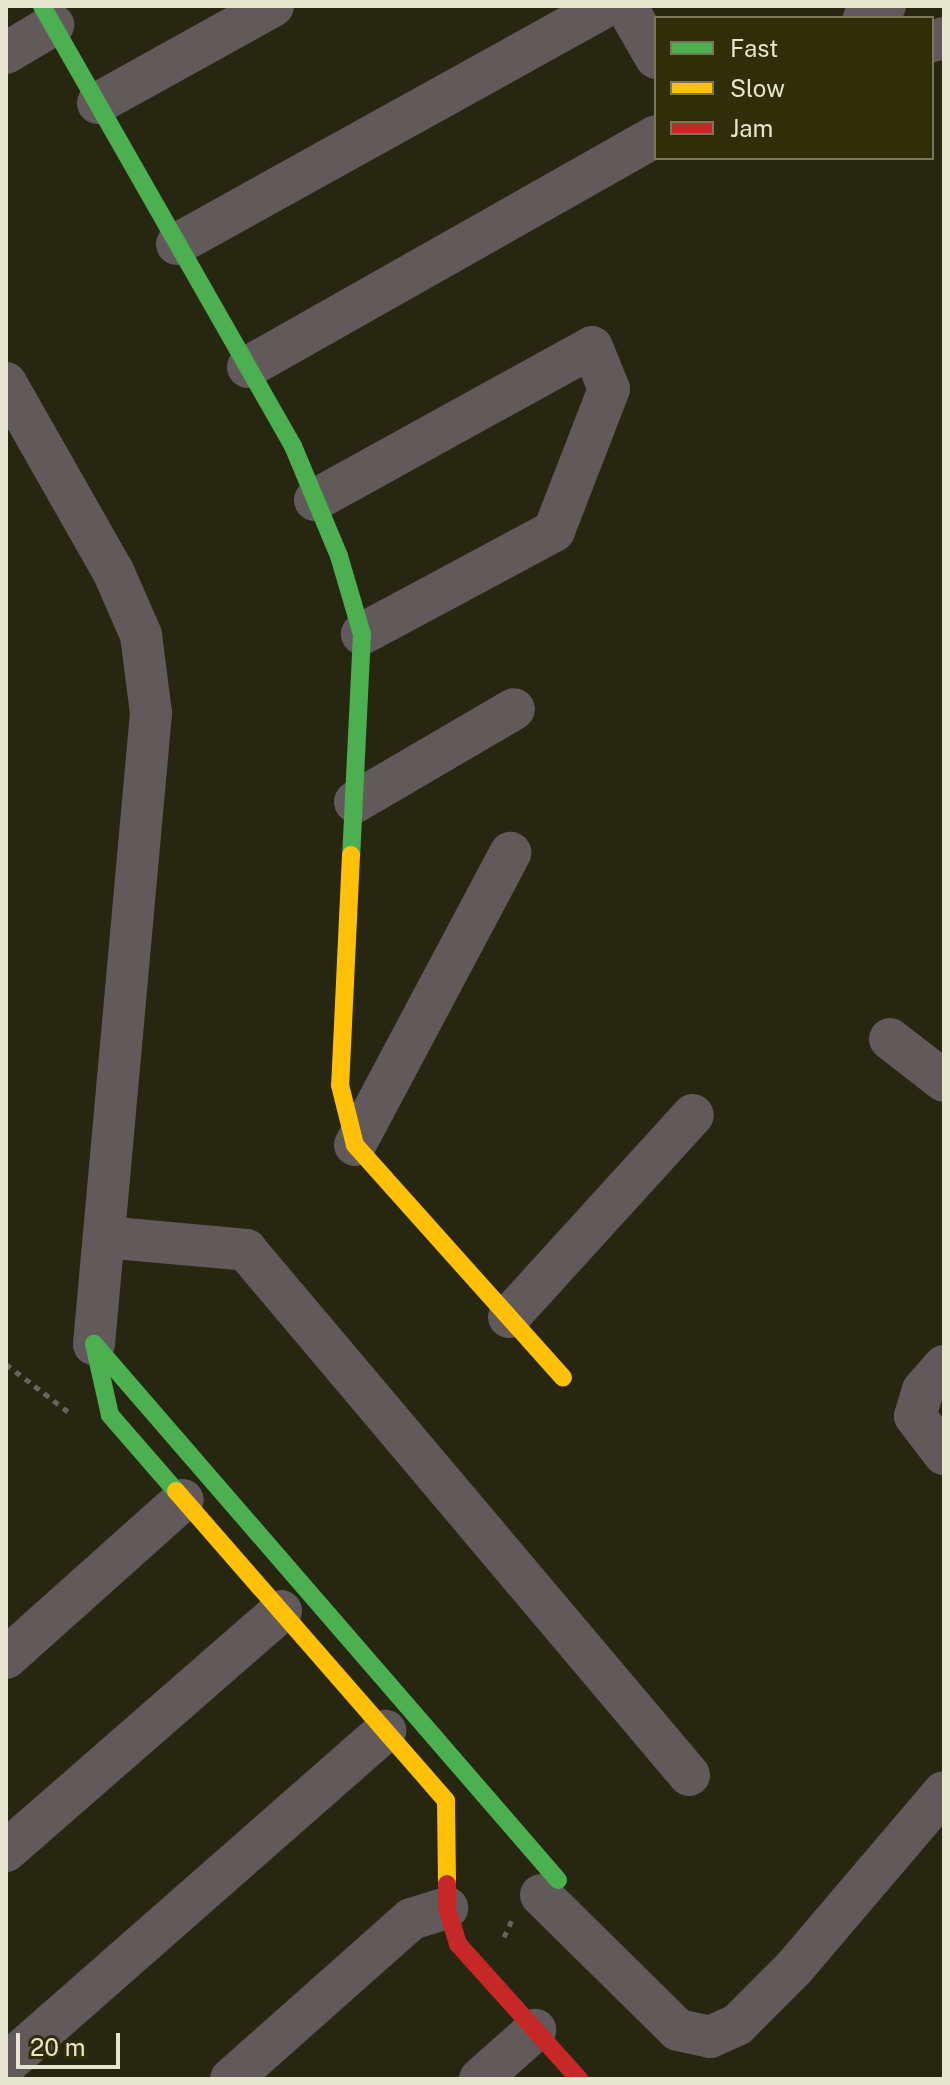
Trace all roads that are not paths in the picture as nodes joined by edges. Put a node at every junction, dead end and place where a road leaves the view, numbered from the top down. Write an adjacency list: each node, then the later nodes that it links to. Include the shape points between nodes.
1 (273, 6): 9 (street)
2 (607, 6): 11 (street)
3 (626, 6): 8 (street)
4 (885, 6): 6 (street)
5 (48, 16): 7 (street); 9 (street)
6 (868, 16)
7 (6, 53)
8 (654, 55)
9 (98, 103): 11 (street)
10 (654, 137): 12 (street)
11 (177, 244): 12 (street)
12 (248, 367): 14 (street, via 293,446)
13 (6, 383): 23 (street, via 113,571 141,635 151,713)
14 (315, 500): 15 (street); 15 (street, via 592,347 609,389 554,531)
15 (362, 634): 17 (street)
16 (514, 709): 17 (street)
17 (355, 802): 22 (street, via 340,1085)
18 (510, 853): 22 (street)
19 (890, 1039): 20 (street)
20 (944, 1081)
21 (693, 1115): 24 (street)
22 (355, 1145): 24 (street)
23 (104, 1237): 25 (street); 33 (street, via 246,1250)
24 (509, 1317): 27 (street)
25 (94, 1344): 29 (street, via 110,1415); 36 (street)
26 (944, 1366): 28 (street, via 923,1390 915,1416)
27 (563, 1378)
28 (944, 1454)
29 (183, 1500): 30 (street); 31 (street)
30 (281, 1611): 32 (street); 35 (street)
31 (6, 1658)
32 (385, 1731): 37 (street, via 446,1801); 39 (street)
33 (689, 1775)
34 (944, 1792): 36 (street, via 794,1968 737,2025 710,2037 678,2030)
35 (6, 1851)
36 (550, 1887)
37 (447, 1908): 38 (street, via 458,1944); 40 (street, via 411,1919)
38 (535, 2030): 41 (street); 42 (street)
39 (6, 2064)
40 (231, 2079)
41 (480, 2079)
42 (579, 2079)

